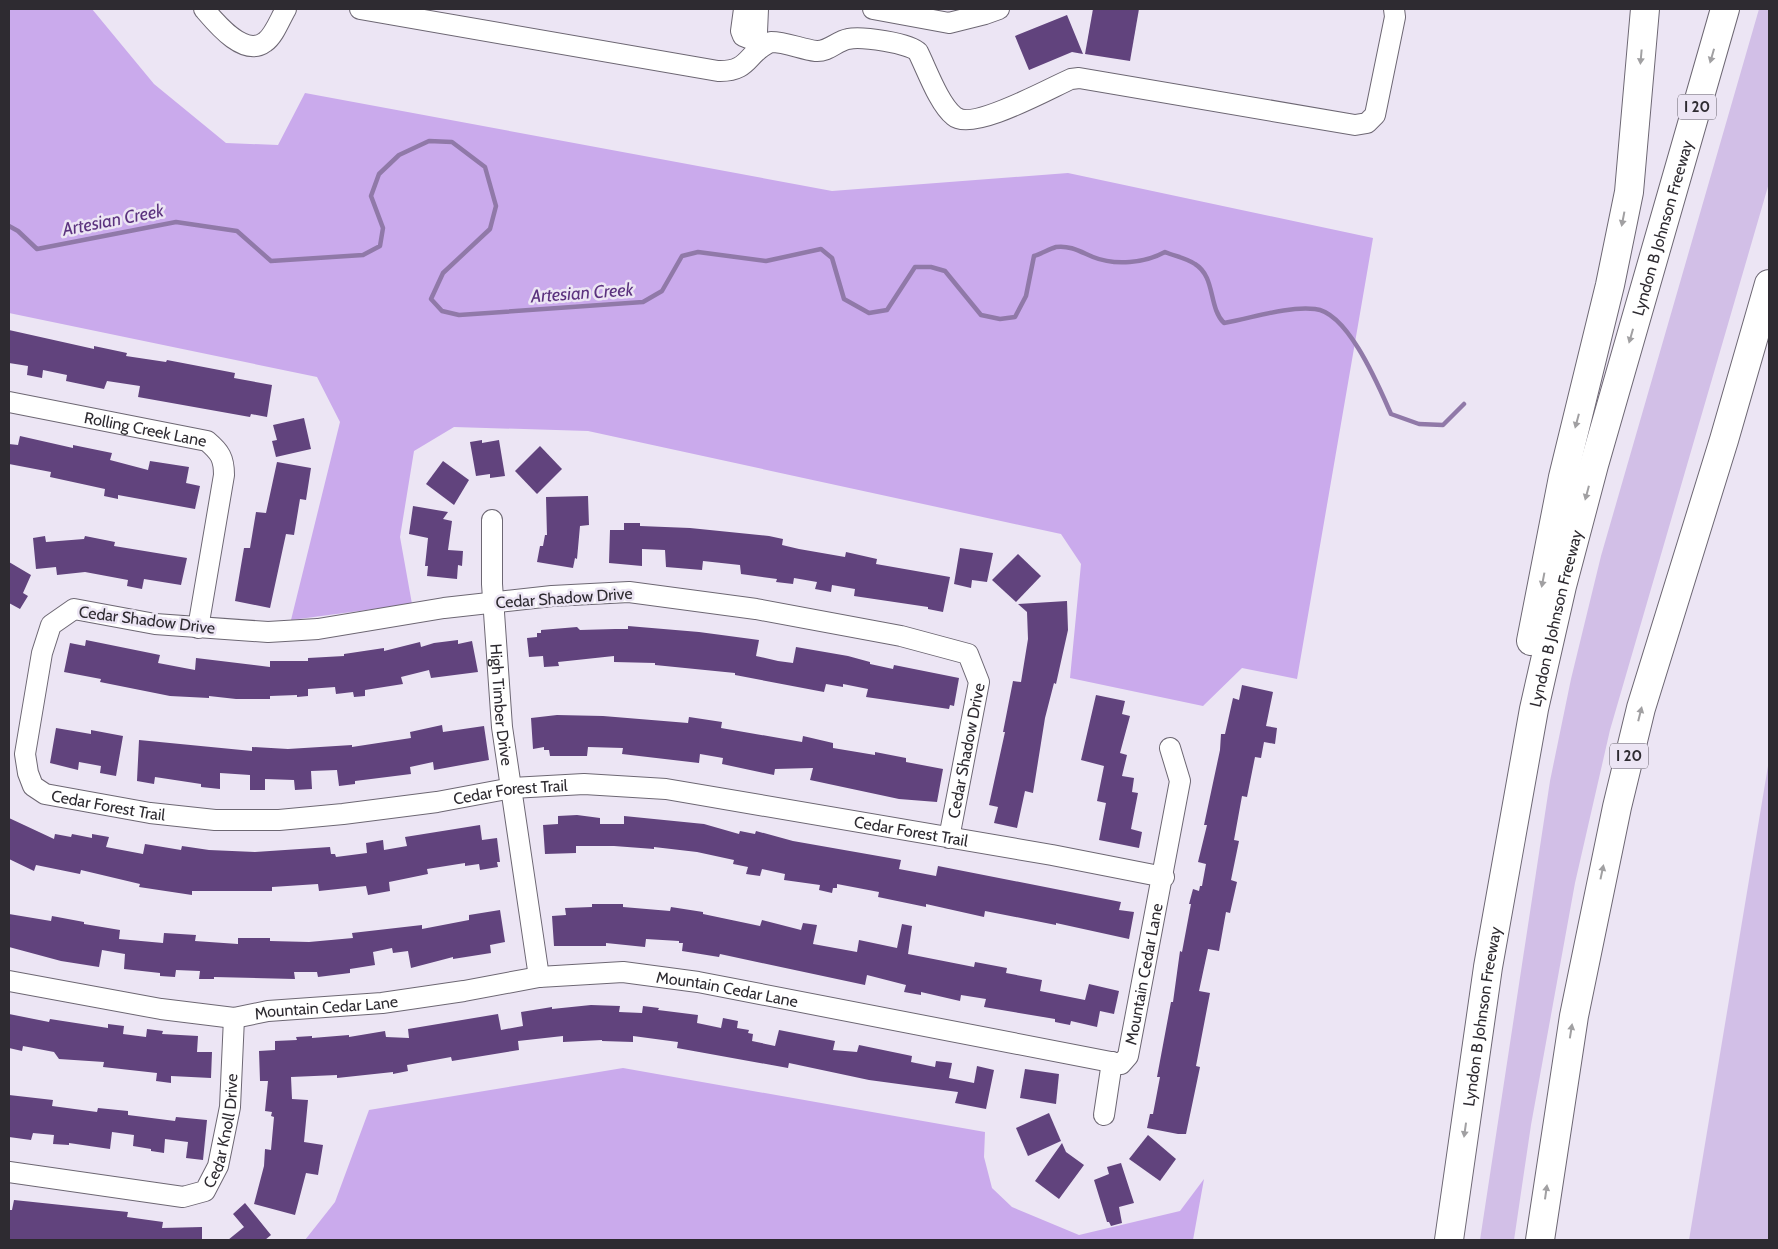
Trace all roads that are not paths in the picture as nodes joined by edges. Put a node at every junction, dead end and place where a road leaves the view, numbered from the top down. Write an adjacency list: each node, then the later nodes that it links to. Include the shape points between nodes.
1 (204, 9): 2 (street, via 235,39 249,47 266,41)
2 (286, 9)
3 (360, 9): 11 (street, via 718,72 732,72 744,66)
4 (744, 9): 11 (street, via 741,31)
5 (758, 9): 11 (street)
6 (872, 9): 7 (street, via 949,23)
7 (999, 9)
8 (1394, 9): 11 (street, via 1375,115 1367,123 1355,125 1079,78 983,118 965,121 952,116 918,52 910,46 857,38 818,51 777,42)
9 (1645, 9): 22 (highway, one-way to 22, via 1628,192 1608,294 1563,477 1516,721)
10 (1725, 9): 22 (highway, Lyndon B Johnson Freeway / I 20, one-way to 22, via 1562,586 1534,710)
11 (756, 44)
12 (1769, 284): 30 (highway, I 20, one-way to 12, via 1574,1016 1616,807 1641,708)
13 (9, 402): 17 (street, Rolling Creek Lane, via 207,441 218,450 224,461 224,475)
14 (492, 520): 15 (street, High Timber Drive, via 490,555)
15 (494, 602): 17 (street, Cedar Shadow Drive, via 318,629 268,632); 19 (street, High Timber Drive, via 502,727); 20 (street, Cedar Shadow Drive, via 629,592 766,611 901,636 968,654 979,682)
16 (61, 616): 17 (street, Cedar Shadow Drive, via 74,609 155,624); 19 (street, Cedar Forest Trail, via 51,625 42,653 25,754 33,786 45,794 150,813 215,820 279,820 437,802)
17 (198, 628)
18 (1170, 748): 21 (street, Mountain Cedar Lane, via 1180,781)
19 (512, 788): 20 (street, Cedar Forest Trail, via 584,784 666,789); 23 (street, High Timber Drive)
20 (950, 838): 21 (street, Cedar Forest Trail)
21 (1164, 877): 26 (street, Mountain Cedar Lane, via 1128,1056 1122,1064)
22 (1501, 891): 29 (highway, Lyndon B Johnson Freeway / I 20, one-way to 29)
23 (539, 977): 25 (street, Mountain Cedar Lane, via 464,991); 26 (street, Mountain Cedar Lane, via 623,972 698,982)
24 (9, 981): 25 (street, Mountain Cedar Lane)
25 (234, 1018): 28 (street, Cedar Knoll Drive, via 230,1107 218,1166 205,1191 183,1196)
26 (1112, 1062): 27 (street)
27 (1104, 1115)
28 (9, 1172)
29 (1449, 1240)
30 (1540, 1240)

